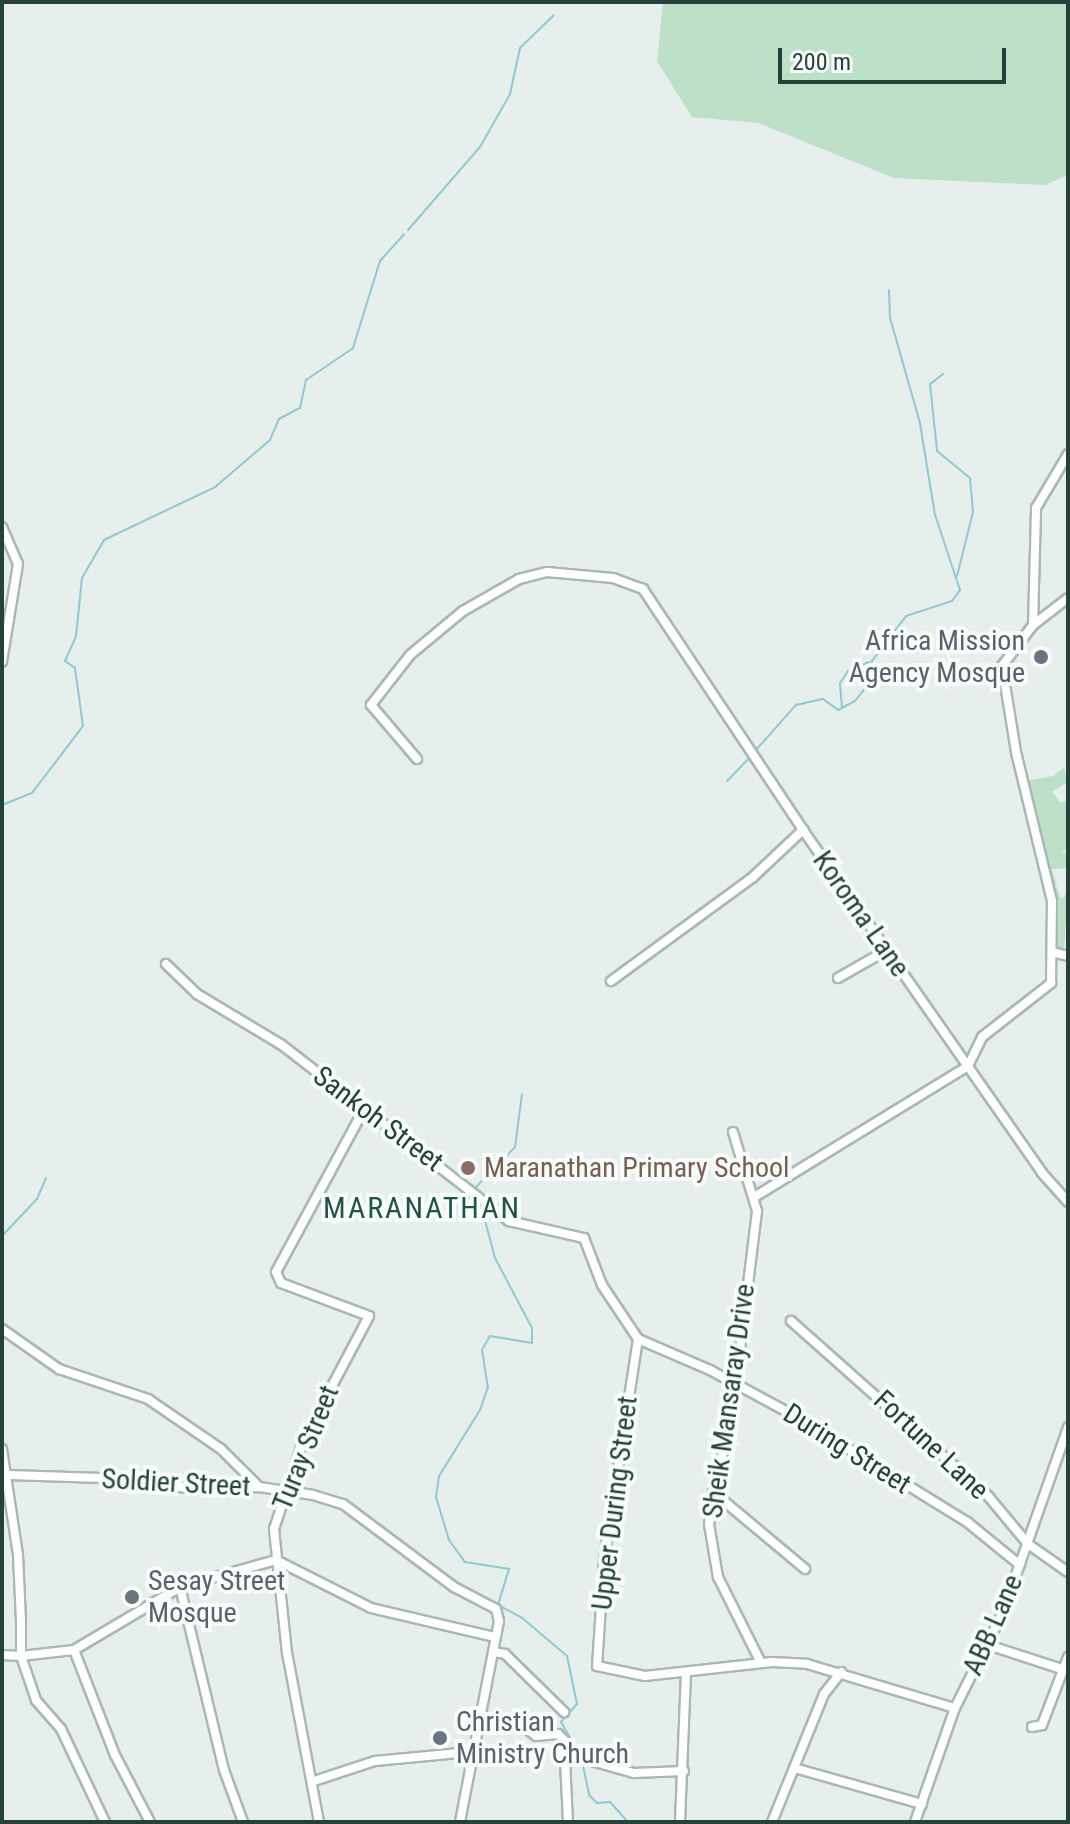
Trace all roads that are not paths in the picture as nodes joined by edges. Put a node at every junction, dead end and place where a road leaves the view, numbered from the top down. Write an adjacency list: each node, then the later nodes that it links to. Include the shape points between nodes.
1 (1068, 454): 4 (street, via 1036,508)
2 (2, 527): 5 (street, via 18,564)
3 (1068, 598): 4 (street)
4 (1033, 625): 9 (street, via 1002,666 1016,752 1052,901)
5 (2, 662)
6 (417, 759): 7 (street, Koroma Lane, via 371,705 410,655 478,602 519,579 547,572 627,582 643,589)
7 (803, 830): 8 (street, Koroma Lane); 13 (street, via 753,877)
8 (887, 950): 12 (street); 14 (street, Koroma Lane)
9 (1052, 952): 10 (street); 14 (street, via 1051,983 982,1037)
10 (1068, 956)
11 (166, 964): 15 (street, Sankoh Street, via 197,994 282,1045)
12 (838, 978)
13 (611, 981)
14 (968, 1066): 17 (street); 18 (street, Koroma Lane)
15 (363, 1111): 21 (street, Sankoh Street, via 509,1221 584,1238 602,1285); 28 (street, Turay Street, via 276,1272 281,1283 363,1310 369,1319 304,1439)
16 (733, 1132): 17 (street, Sheik Mansaray Drive)
17 (756, 1196): 22 (street, Sheik Mansaray Drive)
18 (1068, 1202)
19 (791, 1321): 29 (street, Fortune Lane, via 988,1496)
20 (2, 1329): 26 (street, via 59,1369 148,1399 221,1449)
21 (638, 1339): 22 (street, During Street); 45 (street, Upper During Street, via 604,1559 597,1666 632,1676)
22 (736, 1383): 27 (street, Sheik Mansaray Drive); 31 (street, During Street, via 967,1522)
23 (1068, 1427): 29 (street, ABB Lane)
24 (2, 1449): 25 (street)
25 (9, 1475): 26 (street, Soldier Street, via 196,1489); 40 (street)
26 (259, 1487): 28 (street, Soldier Street)
27 (713, 1492): 32 (street); 42 (street, Sheik Mansaray Drive, via 709,1524 718,1577)
28 (284, 1493): 30 (street, Turay Street, via 274,1529); 35 (street, Soldier Street, via 343,1504 454,1587 498,1613)
29 (1028, 1544): 31 (street, ABB Lane); 33 (street, Fortune Lane)
30 (276, 1560): 34 (street); 35 (street, via 371,1608); 54 (street, Turay Street, via 287,1653)
31 (1020, 1565): 36 (street, ABB Lane)
32 (805, 1569)
33 (1068, 1572)
34 (180, 1587): 37 (street); 58 (street, via 224,1770)
35 (495, 1637): 38 (street)
36 (988, 1645): 43 (street); 46 (street, ABB Lane)
37 (74, 1650): 40 (street); 57 (street, via 115,1755)
38 (493, 1652): 47 (street, via 505,1654); 50 (street)
39 (2, 1655): 40 (street)
40 (21, 1656): 56 (street, via 36,1700 61,1729)
41 (1068, 1657): 43 (street)
42 (761, 1663): 44 (street, via 807,1664); 45 (street)
43 (1062, 1669): 49 (street, via 1042,1725)
44 (841, 1672): 46 (street); 52 (street, via 824,1694)
45 (686, 1673): 53 (street)
46 (955, 1708): 55 (street, ABB Lane)
47 (564, 1712)
48 (517, 1721): 51 (street, via 536,1736 561,1735)
49 (1032, 1727)
50 (470, 1752): 54 (street, via 375,1761); 60 (street)
51 (567, 1754): 53 (street, via 634,1773); 61 (street)
52 (798, 1769): 55 (street); 63 (street)
53 (684, 1771): 62 (street)
54 (314, 1781): 59 (street, Turay Street)
55 (922, 1804): 64 (street, ABB Lane)
56 (105, 1822)
57 (150, 1822)
58 (243, 1822)
59 (319, 1822)
60 (460, 1822)
61 (568, 1822)
62 (680, 1822)
63 (772, 1822)
64 (915, 1822)

